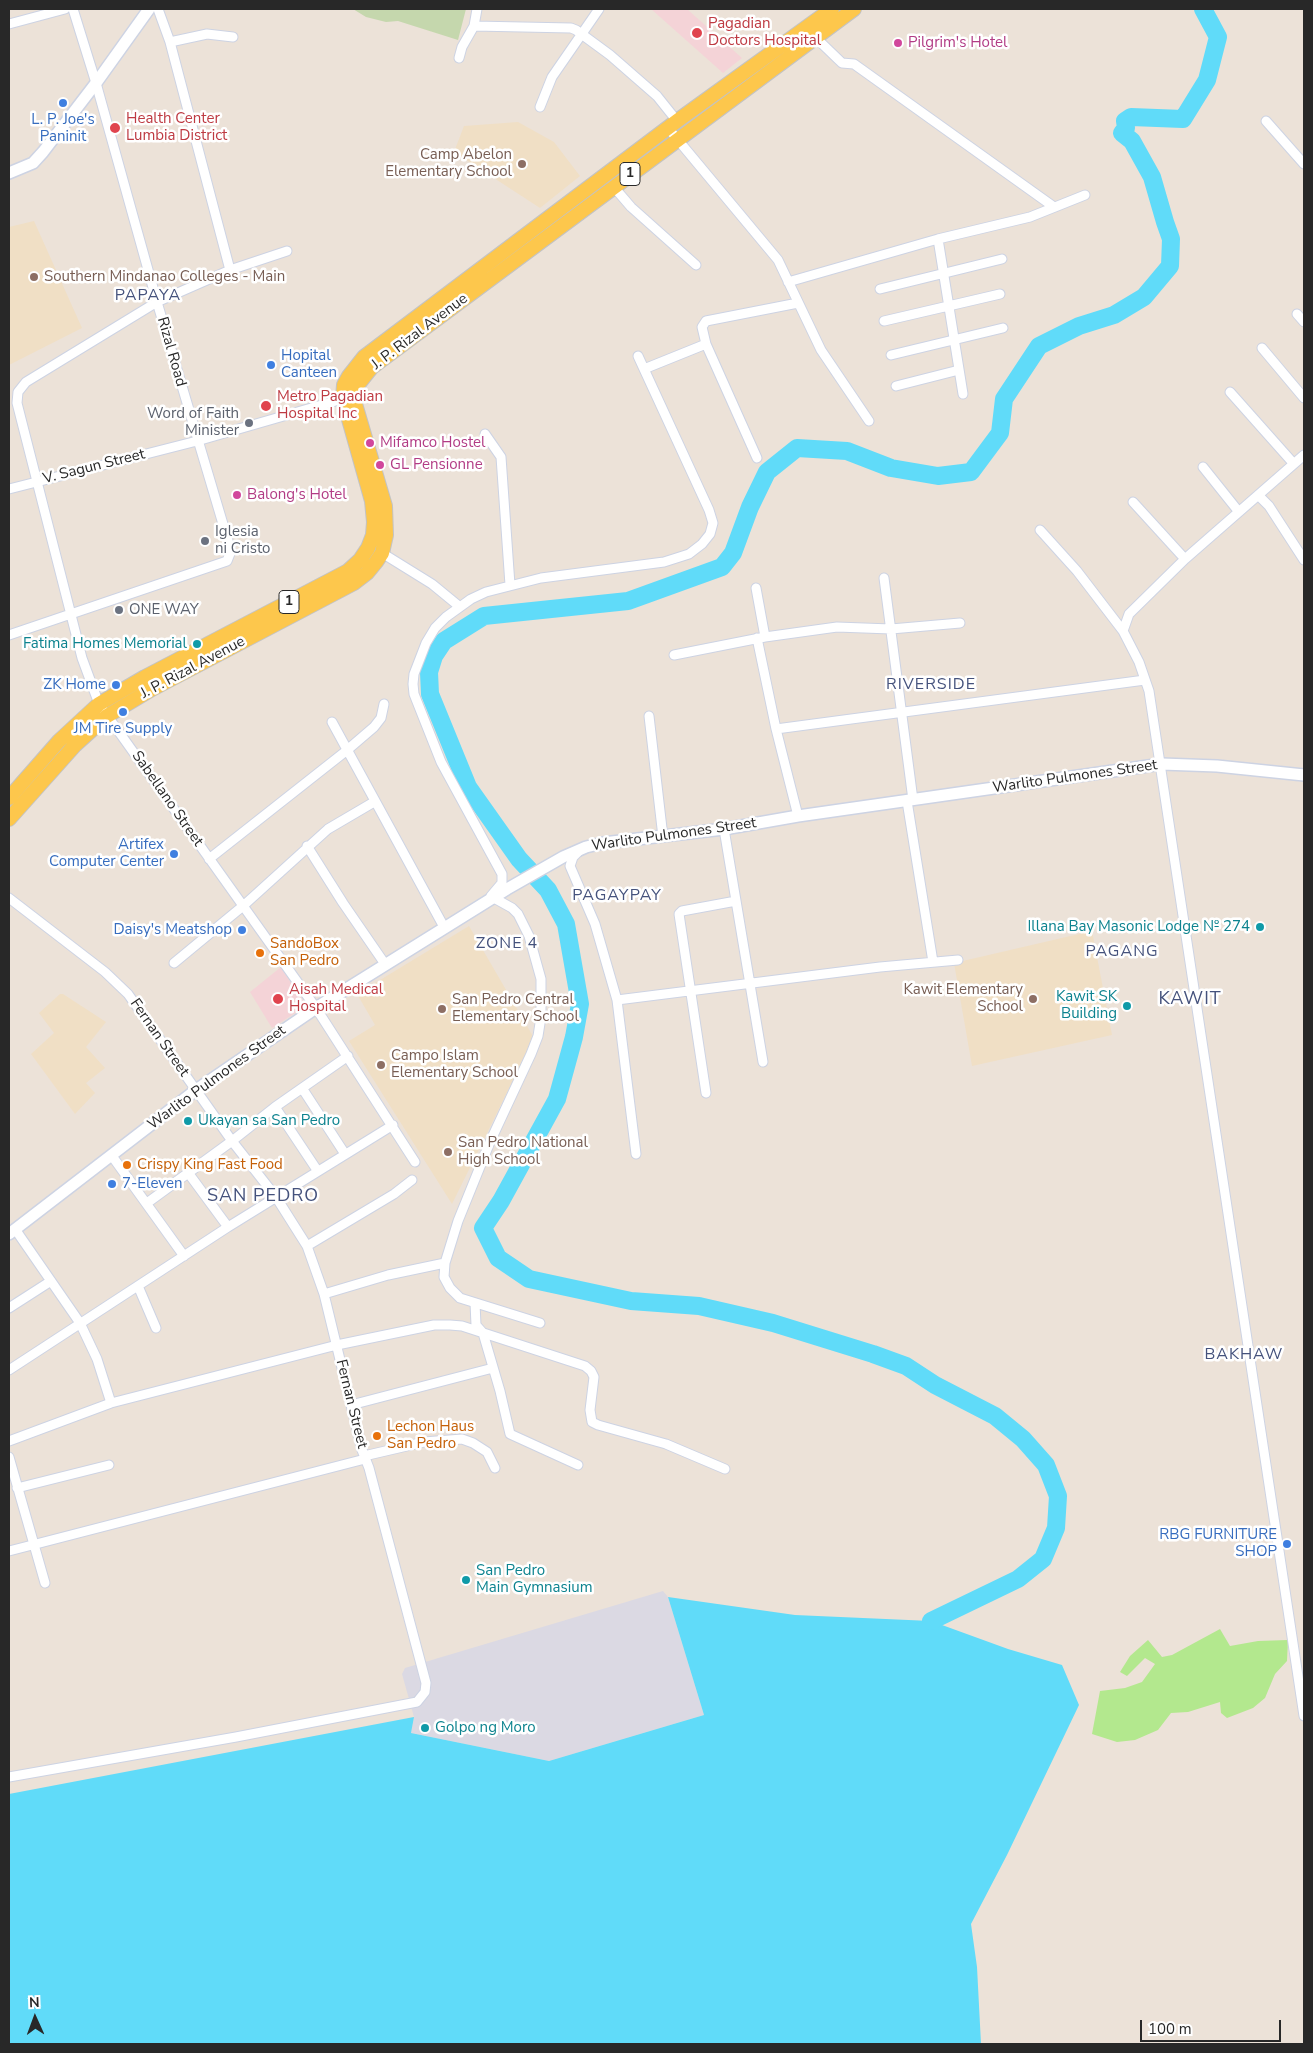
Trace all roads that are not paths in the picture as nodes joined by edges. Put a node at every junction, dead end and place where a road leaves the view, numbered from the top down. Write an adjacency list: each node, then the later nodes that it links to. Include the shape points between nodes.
1 (65, 9): 9 (street)
2 (73, 9): 16 (street, Rizal Road)
3 (149, 9): 16 (street)
4 (158, 9): 14 (street)
5 (477, 9): 10 (street)
6 (599, 9): 11 (street)
7 (832, 9): 13 (main road, J. P. Rizal Avenue / 1)
8 (854, 9): 13 (main road, J. P. Rizal Avenue / 1)
9 (9, 24)
10 (474, 26): 11 (street, via 570,28); 15 (street)
11 (584, 34): 17 (street, via 552,77); 19 (street, via 657,96)
12 (233, 37): 14 (street, via 207,34)
13 (806, 39): 19 (main road, J. P. Rizal Avenue / 1); 24 (street, via 842,64 854,64)
14 (170, 42): 30 (street)
15 (459, 58)
16 (96, 83): 21 (street, via 33,163); 35 (street, Rizal Road)
17 (540, 107)
18 (1266, 121): 20 (street)
19 (674, 129): 22 (main road, J. P. Rizal Avenue / 1); 25 (main road, J. P. Rizal Avenue / 1); 32 (street, via 778,260)
20 (1304, 164)
21 (9, 173)
22 (613, 186): 25 (main road, J. P. Rizal Avenue / 1); 29 (street, via 631,207)
23 (1085, 195): 24 (street)
24 (1054, 207): 26 (street, via 1030,217)
25 (556, 221): 52 (main road, J. P. Rizal Avenue / 1, via 349,376 344,385)
26 (938, 239): 31 (street); 32 (street)
27 (287, 251): 30 (street)
28 (1002, 259): 31 (street)
29 (696, 265)
30 (230, 270): 35 (street)
31 (944, 273): 33 (street); 37 (street)
32 (788, 282): 36 (street)
33 (880, 289)
34 (1000, 294): 37 (street)
35 (157, 302): 56 (street, Rizal Road); 61 (street, Sabellano Street, via 20,388 17,403)
36 (798, 303): 43 (street, via 706,321 702,327); 54 (street, via 820,350)
37 (949, 306): 39 (street); 42 (street)
38 (1297, 314): 40 (street)
39 (884, 321)
40 (1304, 322)
41 (1003, 328): 42 (street)
42 (954, 339): 45 (street); 48 (street)
43 (706, 344): 47 (street); 58 (street)
44 (1262, 348): 53 (street)
45 (890, 355)
46 (638, 356): 47 (street)
47 (644, 369): 71 (street, via 710,510 713,523 710,534 689,554 664,562)
48 (959, 370): 49 (street); 51 (street)
49 (896, 386)
50 (1230, 392): 59 (street)
51 (963, 394)
52 (348, 398): 56 (street, V. Sagun Street); 67 (main road, J. P. Rizal Avenue / 1, via 385,506 386,535); 75 (main road, J. P. Rizal Avenue / 1, via 372,501 373,535 360,560 348,570)
53 (1304, 398)
54 (869, 421)
55 (485, 434): 71 (street, via 501,457)
56 (197, 441): 61 (street, V. Sagun Street); 74 (street, Rizal Road, via 230,544 230,556 226,561)
57 (1304, 455): 59 (street)
58 (757, 458)
59 (1294, 464): 63 (street)
60 (1203, 467): 65 (street)
61 (38, 481): 62 (street, V. Sagun Street); 74 (street, Sabellano Street)
62 (9, 489)
63 (1258, 495): 65 (street); 69 (street, via 1269,506)
64 (1133, 502): 68 (street)
65 (1239, 512): 68 (street)
66 (1040, 530): 78 (street, via 1077,571)
67 (382, 554): 73 (street, via 432,584); 75 (main road, J. P. Rizal Avenue / 1, via 354,583)
68 (1185, 559): 78 (street, via 1129,614)
69 (1304, 560)
70 (884, 578): 77 (street)
71 (510, 585): 73 (street, via 486,592)
72 (756, 588): 80 (street)
73 (460, 607): 104 (street, via 446,617 431,635 412,684 418,709 441,762 502,874 502,883)
74 (71, 615): 79 (street); 84 (street, Sabellano Street, via 88,677)
75 (269, 620): 84 (main road, J. P. Rizal Avenue / 1, via 145,677)
76 (960, 623): 77 (street)
77 (891, 629): 80 (street, via 837,627); 85 (street)
78 (1123, 631): 82 (street)
79 (9, 635)
80 (761, 638): 81 (street); 88 (street)
81 (674, 655)
82 (1146, 680): 85 (street); 90 (street)
83 (384, 704): 89 (street, via 381,718 374,727)
84 (103, 710): 92 (main road, J. P. Rizal Avenue / 1, via 65,735); 102 (street, Sabellano Street)
85 (900, 713): 88 (street); 94 (street)
86 (649, 716): 99 (street)
87 (332, 722): 89 (street)
88 (776, 729): 96 (street)
89 (346, 751): 95 (street); 102 (street)
90 (1162, 764): 91 (street, Warlito Pulmones Street); 94 (street, Warlito Pulmones Street); 163 (street)
91 (1304, 775)
92 (25, 790): 93 (main road, J. P. Rizal Avenue / 1); 97 (main road, J. P. Rizal Avenue / 1)
93 (9, 798)
94 (910, 801): 96 (street, Warlito Pulmones Street); 109 (street)
95 (374, 802): 100 (street, via 328,829); 107 (street)
96 (798, 816): 98 (street, Warlito Pulmones Street)
97 (9, 819)
98 (724, 829): 99 (street, Warlito Pulmones Street); 105 (street)
99 (663, 837): 101 (street, Warlito Pulmones Street, via 603,843)
100 (308, 846): 106 (street); 111 (street, via 342,903)
101 (580, 850): 104 (street, Warlito Pulmones Street); 114 (street, via 570,866 595,924)
102 (209, 859): 106 (street, Sabellano Street)
103 (9, 898): 119 (street, Fernan Street, via 128,994)
104 (489, 901): 107 (street, Warlito Pulmones Street); 137 (street, via 512,908 529,936 541,979 541,1016 538,1036 469,1193)
105 (736, 901): 112 (street); 113 (street, via 682,910 679,914)
106 (243, 906): 110 (street); 115 (street, Sabellano Street)
107 (444, 927): 111 (street, Warlito Pulmones Street)
108 (958, 960): 109 (street)
109 (933, 962): 112 (street)
110 (174, 963)
111 (385, 964): 115 (street, Warlito Pulmones Street)
112 (749, 983): 113 (street); 117 (street)
113 (690, 991): 114 (street); 120 (street)
114 (617, 1000): 125 (street)
115 (316, 1008): 116 (street, Sabellano Street); 119 (street, Warlito Pulmones Street)
116 (348, 1056): 118 (street); 122 (street, Sabellano Street)
117 (763, 1062)
118 (302, 1088): 121 (street); 124 (street)
119 (196, 1090): 123 (street, Fernan Street); 126 (street, Warlito Pulmones Street)
120 (706, 1093)
121 (275, 1107): 123 (street); 128 (street)
122 (393, 1125): 124 (street); 127 (street, Sabellano Street)
123 (232, 1141): 129 (street); 131 (street, Fernan Street)
124 (345, 1154): 128 (street)
125 (636, 1154)
126 (112, 1156): 132 (street); 134 (street, Warlito Pulmones Street)
127 (415, 1162)
128 (317, 1170): 131 (street)
129 (189, 1174): 132 (street); 133 (street)
130 (412, 1180): 135 (street)
131 (276, 1197): 133 (street); 135 (street, Fernan Street)
132 (147, 1203): 136 (street)
133 (228, 1227): 136 (street)
134 (12, 1232): 138 (street)
135 (307, 1246): 140 (street, Fernan Street)
136 (184, 1256): 139 (street)
137 (446, 1263): 140 (street, via 388,1275); 141 (street, via 444,1277 450,1288 460,1298)
138 (51, 1281): 142 (street); 143 (street)
139 (138, 1286): 143 (street); 145 (street)
140 (324, 1294): 147 (street, Fernan Street)
141 (475, 1303): 144 (street); 146 (street, via 476,1325)
142 (9, 1308)
143 (80, 1323): 149 (street); 150 (street, via 97,1359)
144 (540, 1323)
145 (156, 1328)
146 (483, 1333): 147 (street, via 462,1326 434,1326); 148 (street); 158 (street, via 585,1366 591,1371 594,1383 590,1410 592,1422 666,1444)
147 (337, 1345): 150 (street); 151 (street, Fernan Street)
148 (493, 1368): 151 (street); 156 (street, via 510,1434)
149 (9, 1370)
150 (111, 1403): 152 (street)
151 (351, 1405): 154 (street, Fernan Street)
152 (9, 1441)
153 (9, 1457): 159 (street)
154 (365, 1457): 157 (street, via 424,1442 462,1439 487,1452); 160 (street); 164 (street, Fernan Street, via 426,1684 425,1692 417,1702)
155 (109, 1465): 159 (street)
156 (578, 1465)
157 (495, 1468)
158 (725, 1469)
159 (17, 1488): 160 (street)
160 (33, 1545): 161 (street); 162 (street)
161 (9, 1551)
162 (45, 1583)
163 (1304, 1716)
164 (9, 1778)

